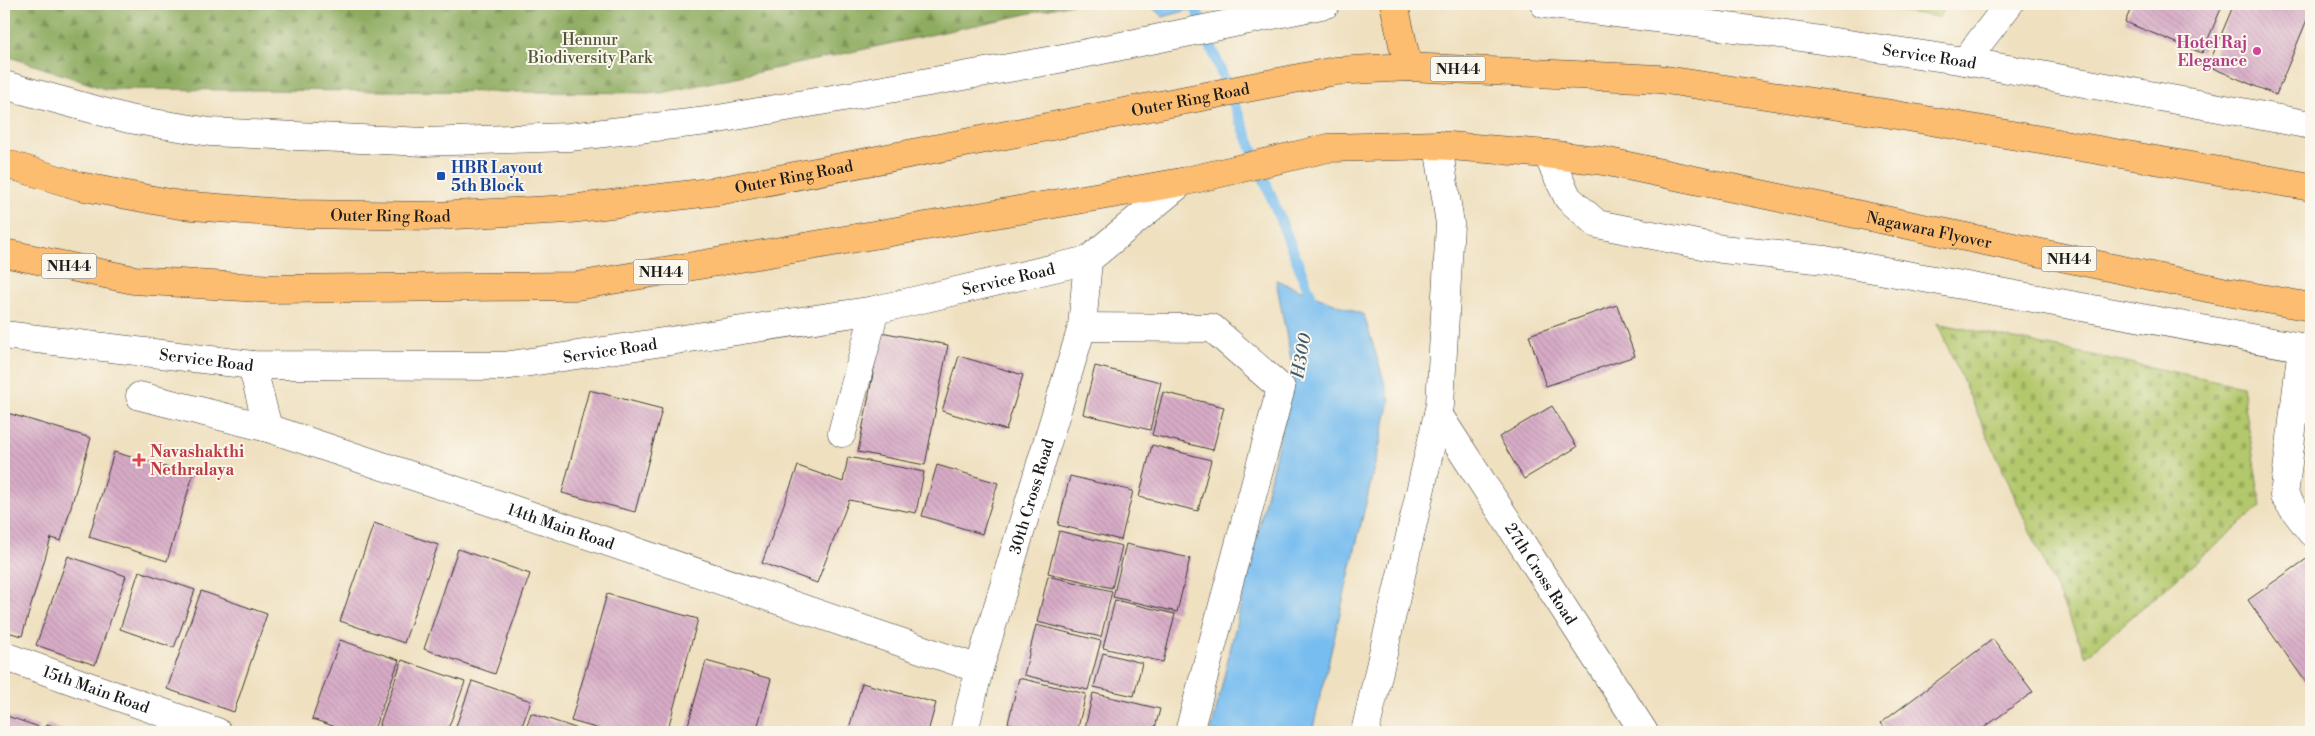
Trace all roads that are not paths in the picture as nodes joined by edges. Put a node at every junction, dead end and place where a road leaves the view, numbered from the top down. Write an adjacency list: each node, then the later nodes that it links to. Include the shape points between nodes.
1 (1326, 4): 7 (street, via 1048,61 707,122 549,138 425,142 210,132 129,119)
2 (1394, 4): 6 (highway)
3 (1544, 4): 5 (street, Service Road)
4 (2009, 4): 5 (street)
5 (1965, 60): 8 (street, Service Road)
6 (1408, 67): 11 (highway, Outer Ring Road / NH44, via 1335,71 718,191 570,209 436,216 296,214 180,206 79,186); 13 (highway, Outer Ring Road / NH44, via 1659,79 1884,113)
7 (4, 85)
8 (2311, 125)
9 (1438, 145): 10 (highway, NH44); 12 (highway, NH44, via 1328,148); 23 (street, via 1450,224)
10 (1547, 154): 16 (highway, Nagawara Flyover / NH44, via 1604,161); 20 (street, via 1568,198 1597,224 1722,249 1825,260)
11 (4, 163)
12 (1182, 182): 14 (highway, NH44, via 577,286 273,289 134,280); 15 (street, Service Road)
13 (2311, 187)
14 (4, 253)
15 (1088, 260): 17 (street, Service Road); 18 (street, 30th Cross Road)
16 (2311, 307)
17 (874, 310): 21 (street, Service Road, via 504,366); 25 (street)
18 (1082, 327): 28 (street, 30th Cross Road); 31 (street, via 1212,328 1281,388)
19 (4, 335): 21 (street, Service Road)
20 (2307, 348): 26 (street, via 2284,496)
21 (252, 365): 24 (street)
22 (140, 396): 24 (street, 14th Main Road)
23 (1438, 414): 32 (street); 33 (street, 27th Cross Road)
24 (268, 428): 28 (street, 14th Main Road)
25 (842, 433)
26 (2311, 532)
27 (4, 656): 29 (street, 15th Main Road)
28 (979, 669): 30 (street, 30th Cross Road)
29 (217, 732)
30 (964, 732)
31 (1189, 732)
32 (1365, 732)
33 (1644, 732)

